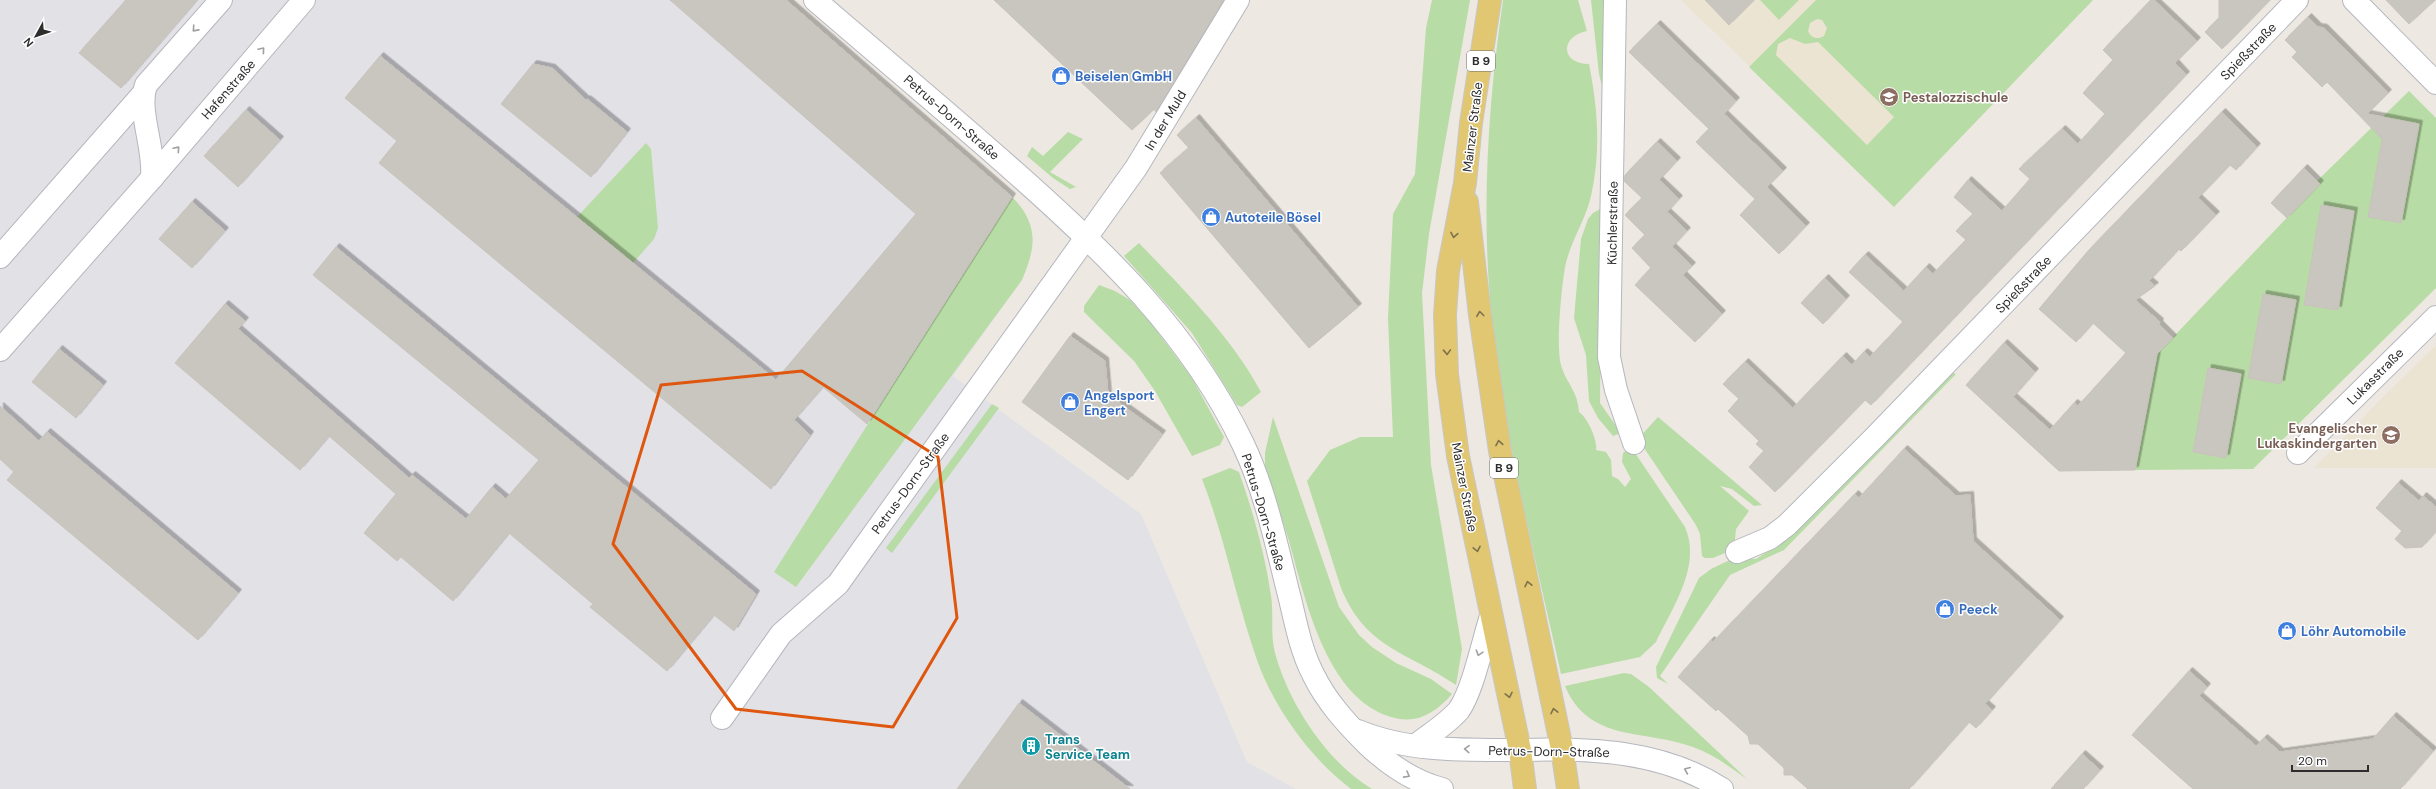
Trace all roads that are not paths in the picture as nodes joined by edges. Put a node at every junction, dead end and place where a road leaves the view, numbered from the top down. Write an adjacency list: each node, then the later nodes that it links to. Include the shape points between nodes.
1 (221, 0): 10 (street, one-way to 10, via 153,75)
2 (304, 0): 11 (street, Hafenstraße, one-way to 2)
3 (815, 0): 13 (street, Petrus-Dorn-Straße)
4 (1238, 0): 13 (street, In der Muld, via 1136,168)
5 (1490, 0): 12 (main road, Mainzer Straße / B 9, via 1471,123)
6 (1616, 0): 17 (street, Küchlerstraße, via 1609,356 1616,390)
7 (2297, 0): 19 (street, Spießstraße, via 1787,525 1770,538)
8 (2354, 0): 9 (street)
9 (2436, 83)
10 (143, 94): 11 (street, via 152,154); 14 (street)
11 (152, 178): 16 (street, Hafenstraße)
12 (1465, 183): 20 (main road, Mainzer Straße / B 9, one-way to 20, via 1448,271 1445,315 1448,374 1458,456); 24 (main road, Mainzer Straße / B 9, one-way to 12, via 1490,395)
13 (1087, 236): 21 (street, Petrus-Dorn-Straße, via 838,584 781,634); 22 (street, Petrus-Dorn-Straße, via 1160,314 1205,375 1225,410 1244,446 1257,480 1305,656 1324,692)
14 (0, 257)
15 (2436, 317): 18 (street, Lukasstraße)
16 (0, 350)
17 (1634, 443)
18 (2298, 453)
19 (1737, 552)
20 (1491, 616): 23 (street, one-way to 23, via 1466,695 1459,709 1446,723); 25 (main road, Mainzer Straße / B 9, one-way to 25)
21 (722, 718)
22 (1352, 729): 23 (street, Petrus-Dorn-Straße, via 1385,741); 26 (street, Petrus-Dorn-Straße, one-way to 26, via 1394,768 1409,777)
23 (1416, 745): 25 (street, Petrus-Dorn-Straße, one-way to 23, via 1474,750)
24 (1562, 749): 25 (street, Petrus-Dorn-Straße); 28 (main road, Mainzer Straße / B 9); 29 (street, Petrus-Dorn-Straße, one-way to 24, via 1686,769 1657,760 1618,753)
25 (1520, 750): 27 (main road, Mainzer Straße / B 9)
26 (1442, 789)
27 (1525, 789)
28 (1568, 789)
29 (1722, 789)

